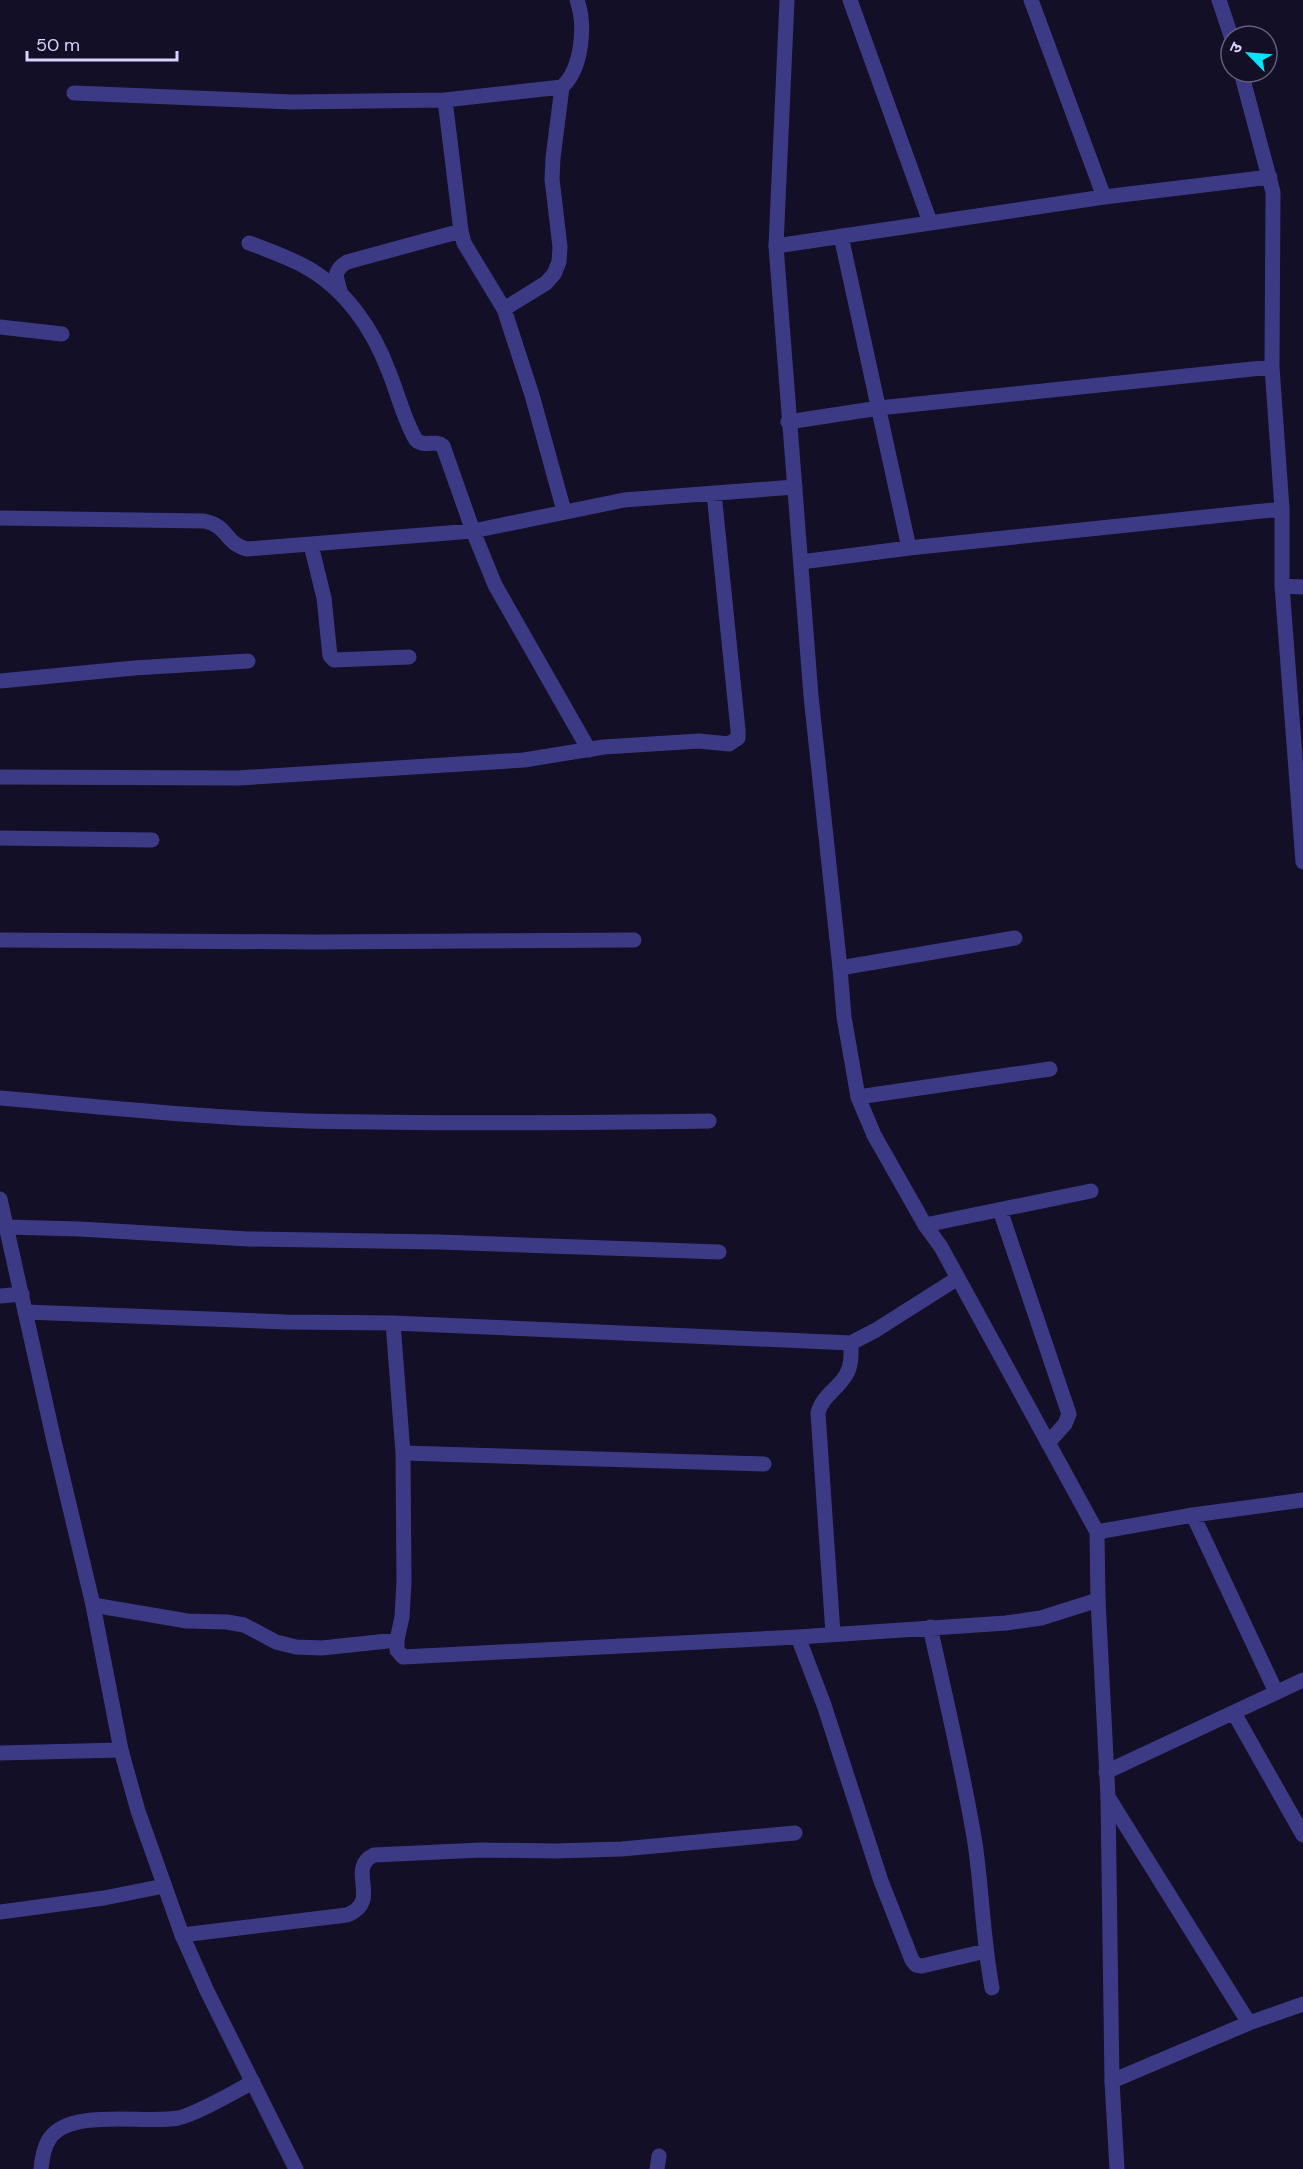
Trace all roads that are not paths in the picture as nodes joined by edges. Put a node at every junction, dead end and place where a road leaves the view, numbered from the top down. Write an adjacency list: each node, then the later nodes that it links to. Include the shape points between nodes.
1 (577, 0): 8 (street, via 582,19 577,63 570,80)
2 (787, 0): 17 (street)
3 (850, 0): 13 (street)
4 (1031, 0): 12 (street)
5 (1219, 0): 6 (street)
6 (1227, 24)
7 (1244, 84): 11 (street)
8 (562, 87): 10 (street); 19 (street, via 552,179 559,262 546,283)
9 (74, 93): 10 (street, via 293,102)
10 (445, 100): 14 (street)
11 (1270, 177): 12 (street); 22 (street, via 1274,209)
12 (1104, 196): 13 (street)
13 (930, 222): 15 (street)
14 (461, 231): 18 (street, via 347,262 336,272); 19 (street, via 470,254)
15 (841, 236): 17 (street); 23 (street)
16 (249, 243): 18 (street, via 306,267)
17 (776, 246): 24 (street)
18 (341, 294): 30 (street, via 373,338 416,440 443,446)
19 (504, 309): 28 (street)
20 (0, 327): 21 (street)
21 (62, 334)
22 (1272, 367): 23 (street); 27 (street)
23 (879, 408): 24 (street); 32 (street)
24 (788, 422): 25 (street)
25 (795, 487): 26 (street); 33 (street)
26 (714, 493): 28 (street, via 624,500); 40 (street, via 738,738 729,744 699,741)
27 (1282, 510): 32 (street); 34 (street)
28 (564, 511): 30 (street)
29 (0, 518): 31 (street, via 204,521 219,525 232,542 248,549)
30 (472, 531): 31 (street); 40 (street, via 495,585)
31 (311, 544): 36 (street, via 324,598 330,656 334,660)
32 (909, 548): 33 (street)
33 (801, 562): 49 (street, via 810,696)
34 (1282, 586): 35 (street); 39 (street)
35 (1303, 586)
36 (409, 657)
37 (248, 661): 38 (street)
38 (0, 681)
39 (1298, 730): 42 (street)
40 (589, 750): 41 (street, via 524,760 238,777)
41 (0, 777)
42 (1302, 806): 45 (street)
43 (0, 838): 44 (street)
44 (152, 840)
45 (1303, 862)
46 (1016, 938): 49 (street)
47 (0, 940): 48 (street)
48 (634, 940)
49 (840, 968): 51 (street)
50 (1050, 1069): 51 (street)
51 (858, 1097): 57 (street, via 874,1135)
52 (0, 1098): 53 (street, via 307,1121)
53 (709, 1121)
54 (1091, 1191): 56 (street)
55 (0, 1199): 58 (street)
56 (1000, 1210): 57 (street); 66 (street, via 1069,1414)
57 (924, 1225): 60 (street)
58 (6, 1227): 59 (street, via 248,1239); 61 (street)
59 (719, 1252)
60 (958, 1278): 65 (street); 66 (street)
61 (22, 1294): 62 (street); 63 (street)
62 (0, 1296)
63 (25, 1312): 64 (street); 73 (street)
64 (393, 1323): 65 (street); 67 (street)
65 (856, 1340): 75 (street, via 846,1375 823,1401 818,1413)
66 (1048, 1443): 71 (street)
67 (403, 1453): 68 (street); 77 (street, via 404,1582)
68 (764, 1464)
69 (1303, 1500): 70 (street)
70 (1193, 1515): 71 (street); 79 (street)
71 (1097, 1532): 72 (street)
72 (1098, 1600): 74 (street, via 1041,1618); 83 (street)
73 (93, 1605): 77 (street, via 187,1621 244,1625 276,1642 296,1647); 81 (street)
74 (930, 1627): 75 (street); 90 (street, via 970,1813)
75 (833, 1634): 76 (street)
76 (798, 1638): 77 (street, via 408,1658 399,1655); 90 (street, via 824,1705 880,1881 912,1960 922,1966)
77 (397, 1640)
78 (1303, 1680): 79 (street)
79 (1276, 1692): 80 (street)
80 (1234, 1713): 83 (street); 86 (street)
81 (121, 1750): 82 (street); 87 (street)
82 (0, 1753)
83 (1106, 1772): 84 (street)
84 (1108, 1797): 93 (street); 94 (street)
85 (795, 1833): 89 (street, via 622,1849 374,1855 364,1862 365,1898 356,1912)
86 (1303, 1835)
87 (164, 1886): 88 (street); 89 (street)
88 (0, 1912)
89 (182, 1935): 95 (street)
90 (986, 1951): 91 (street)
91 (992, 1988)
92 (1303, 2004): 93 (street)
93 (1250, 2023): 94 (street)
94 (1112, 2081): 98 (street)
95 (253, 2082): 96 (street, via 182,2117 73,2123 51,2136); 97 (street)
96 (41, 2169)
97 (296, 2169)
98 (1117, 2169)

